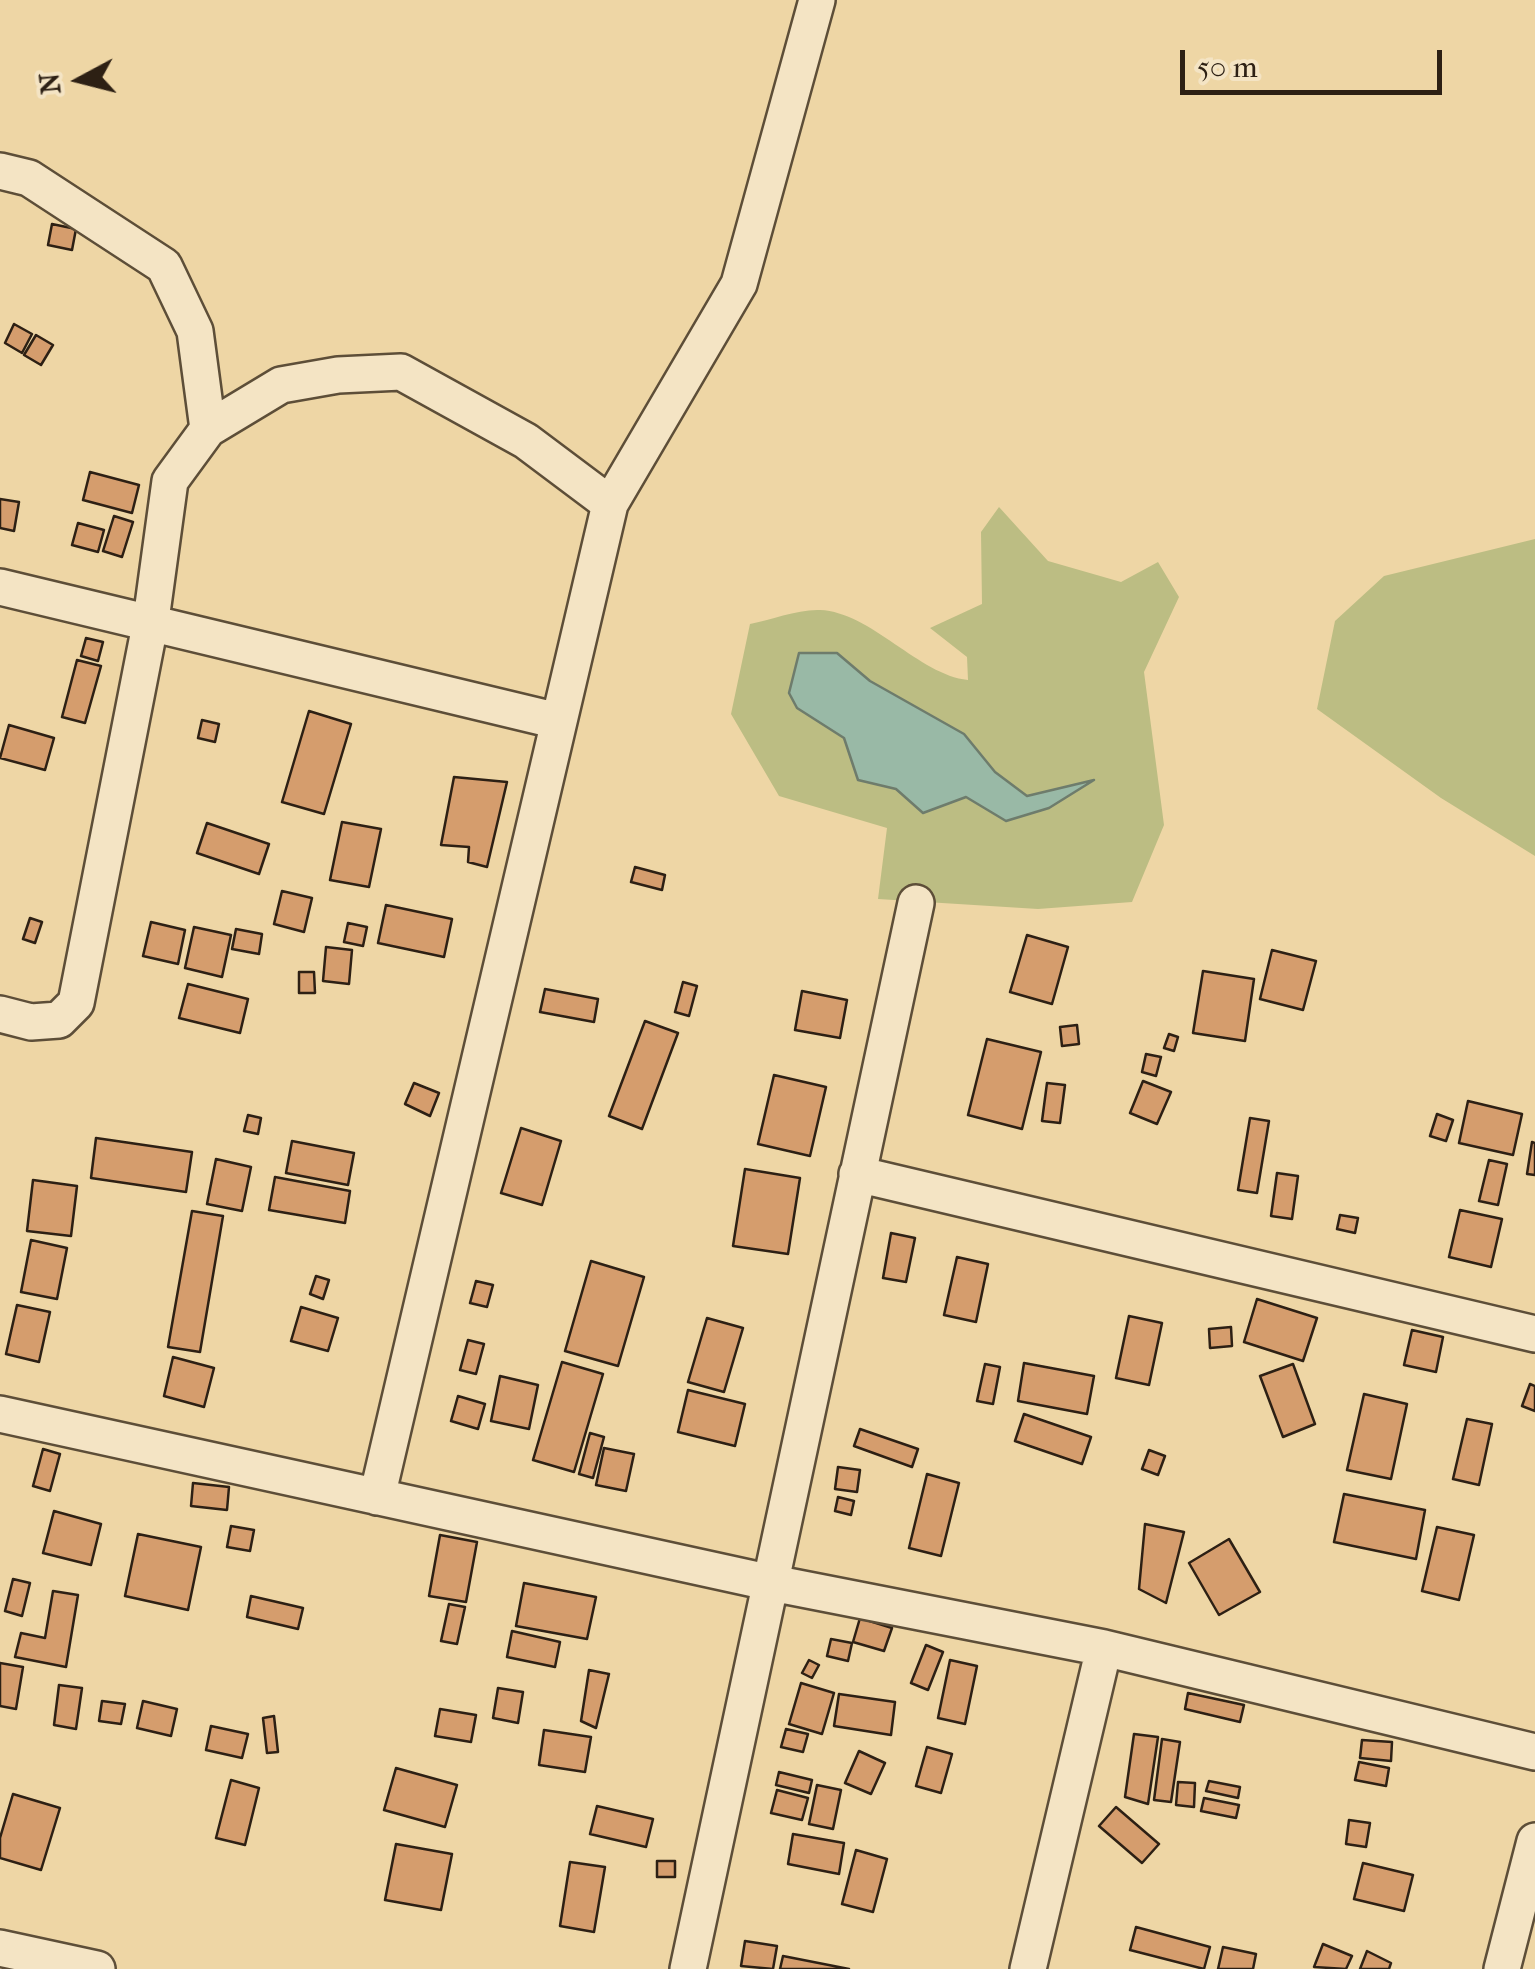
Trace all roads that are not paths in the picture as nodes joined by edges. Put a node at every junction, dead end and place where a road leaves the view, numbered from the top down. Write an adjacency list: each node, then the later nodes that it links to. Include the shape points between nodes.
1 (817, 0): 4 (street, via 739,284)
2 (0, 170): 3 (street, via 30,178 164,266 195,331)
3 (208, 430): 4 (street, via 280,385 401,372 526,441); 6 (street, via 170,481)
4 (610, 504): 7 (street)
5 (0, 587): 6 (street)
6 (151, 620): 7 (street); 9 (street, via 76,1003 60,1020)
7 (558, 721): 13 (street)
8 (916, 904): 10 (street)
9 (0, 1014)
10 (858, 1174): 11 (street); 14 (street)
11 (1535, 1334)
12 (0, 1414): 13 (street)
13 (376, 1497): 14 (street)
14 (772, 1584): 15 (street); 20 (street)
15 (1104, 1648): 16 (street); 21 (street)
16 (1535, 1752)
17 (1535, 1842): 22 (street)
18 (0, 1948): 19 (street)
19 (98, 1969)
20 (688, 1969)
21 (1028, 1969)
22 (1502, 1969)

